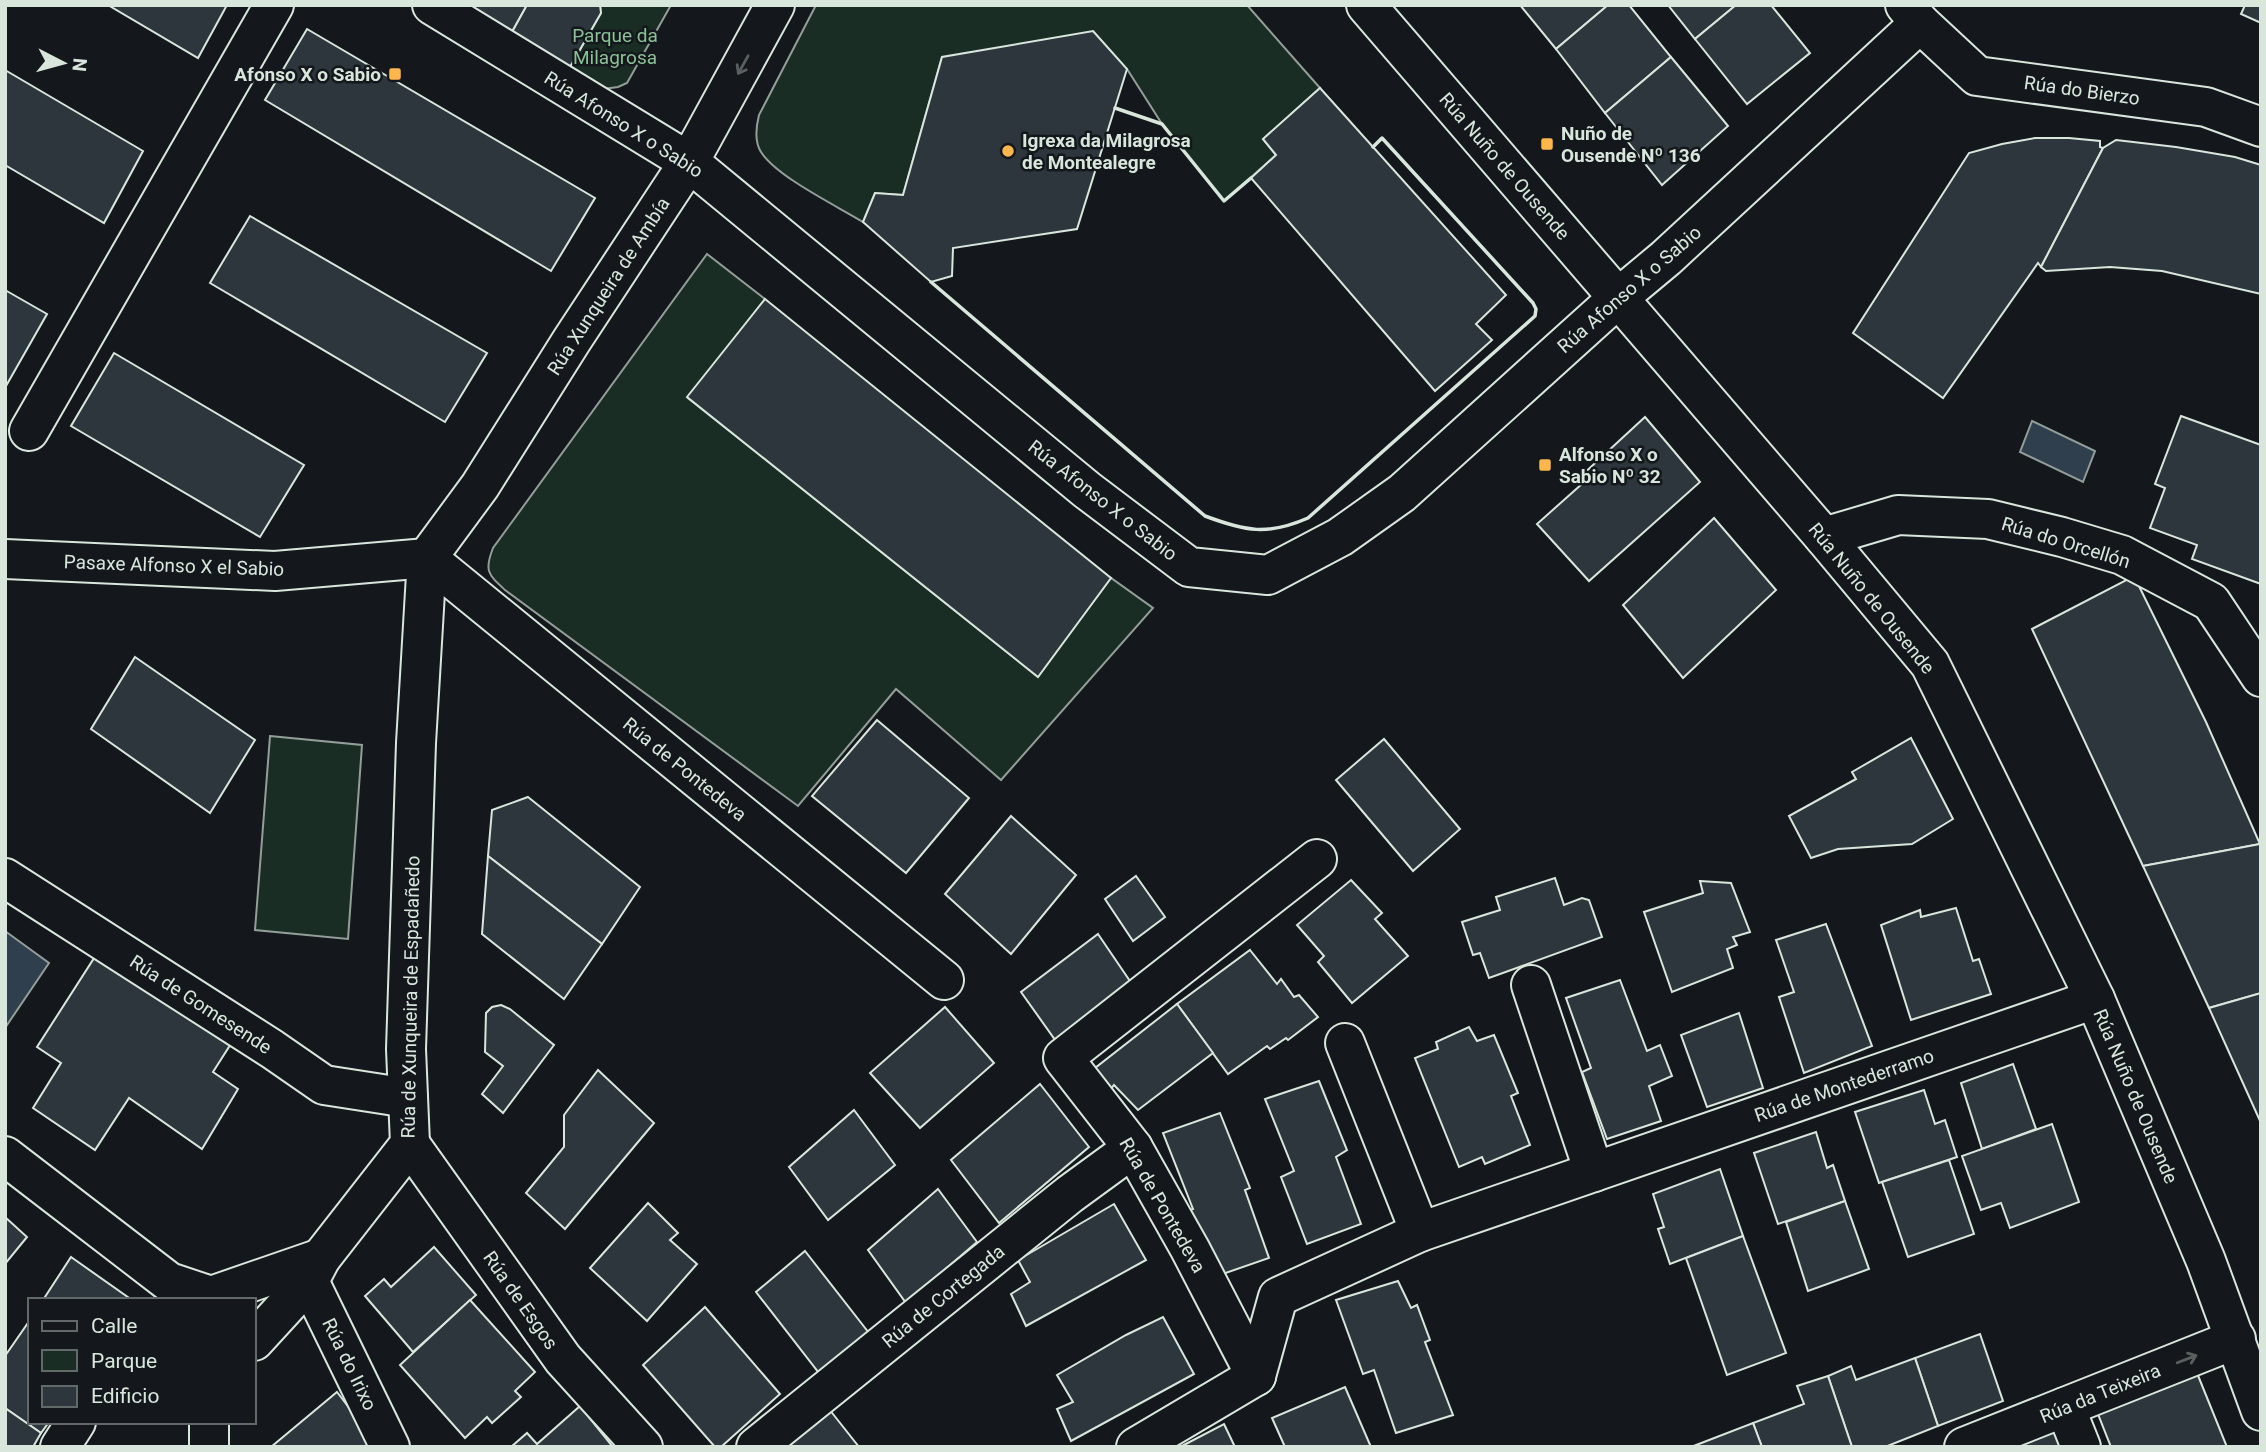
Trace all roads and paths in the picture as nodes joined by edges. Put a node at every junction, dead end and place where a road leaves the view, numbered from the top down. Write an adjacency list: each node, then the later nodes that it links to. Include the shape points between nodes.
1 (274, 5): 9 (street)
2 (432, 5): 7 (street, Rúa Afonso X o Sabio)
3 (775, 5): 7 (street, Rúa Xunqueira de Ambía, one-way to 7)
4 (1366, 5): 8 (street, Rúa Nuño de Ousende)
5 (1912, 14): 6 (street, Rúa do Bierzo, via 1977,76 2206,107); 8 (street, Rúa Afonso X o Sabio, via 1666,258)
6 (2261, 127)
7 (690, 162): 8 (street, Rúa Afonso X o Sabio, via 1087,490 1189,567 1268,575 1339,537 1402,493); 11 (street, Rúa Xunqueira de Ambía, via 480,486)
8 (1618, 298): 10 (street, Rúa Nuño de Ousende)
9 (29, 431)
10 (1824, 537): 13 (street, Rúa do Orcellón, via 1898,514 1988,519 2122,555 2211,602); 18 (street, Rúa Nuño de Ousende, via 1930,664)
11 (427, 558): 12 (street, Pasaxe Alfonso X el Sabio, via 275,571); 16 (street, Rúa de Pontedeva); 20 (street, Rúa de Xunqueira de Espadañedo, via 415,784)
12 (5, 559)
13 (2261, 677)
14 (1317, 859): 22 (street, Rúa de Pontedeva, via 1063,1058)
15 (5, 878): 20 (street, Rúa de Gomesende, via 324,1085)
16 (944, 979)
17 (1531, 985): 24 (street)
18 (2095, 999): 24 (street, Rúa de Montederramo); 29 (street, Rúa Nuño de Ousende)
19 (1345, 1042): 25 (street)
20 (408, 1098): 21 (street, Rúa de Xunqueira de Espadañedo)
21 (410, 1144): 26 (street, Rúa de Xunqueira de Espadañedo); 38 (street, Rúa de Esgos, via 563,1359)
22 (1133, 1148): 30 (street, Rúa de Pontedeva); 39 (street, Rúa de Cortegada, via 1059,1202)
23 (5, 1156): 27 (street)
24 (1594, 1172): 25 (street, Rúa de Montederramo)
25 (1420, 1232): 30 (street, Rúa de Montederramo, via 1278,1297)
26 (315, 1270): 27 (street, via 211,1296); 28 (street, Rúa de Xunqueira de Espadañedo); 37 (street, Rúa do Irixo)
27 (163, 1291)
28 (256, 1339)
29 (2236, 1339): 31 (street, Rúa da Teixeira, one-way to 29); 32 (street, Rúa Nuño de Ousende)
30 (1256, 1376): 40 (street)
31 (2065, 1406): 41 (street, Rúa da Teixeira); 42 (street)
32 (2261, 1411)
33 (75, 1424): 35 (street)
34 (209, 1424): 36 (street)
35 (60, 1447)
36 (209, 1447)
37 (390, 1447)
38 (643, 1447)
39 (756, 1447)
40 (1136, 1447)
41 (1964, 1447)
42 (2081, 1447)

